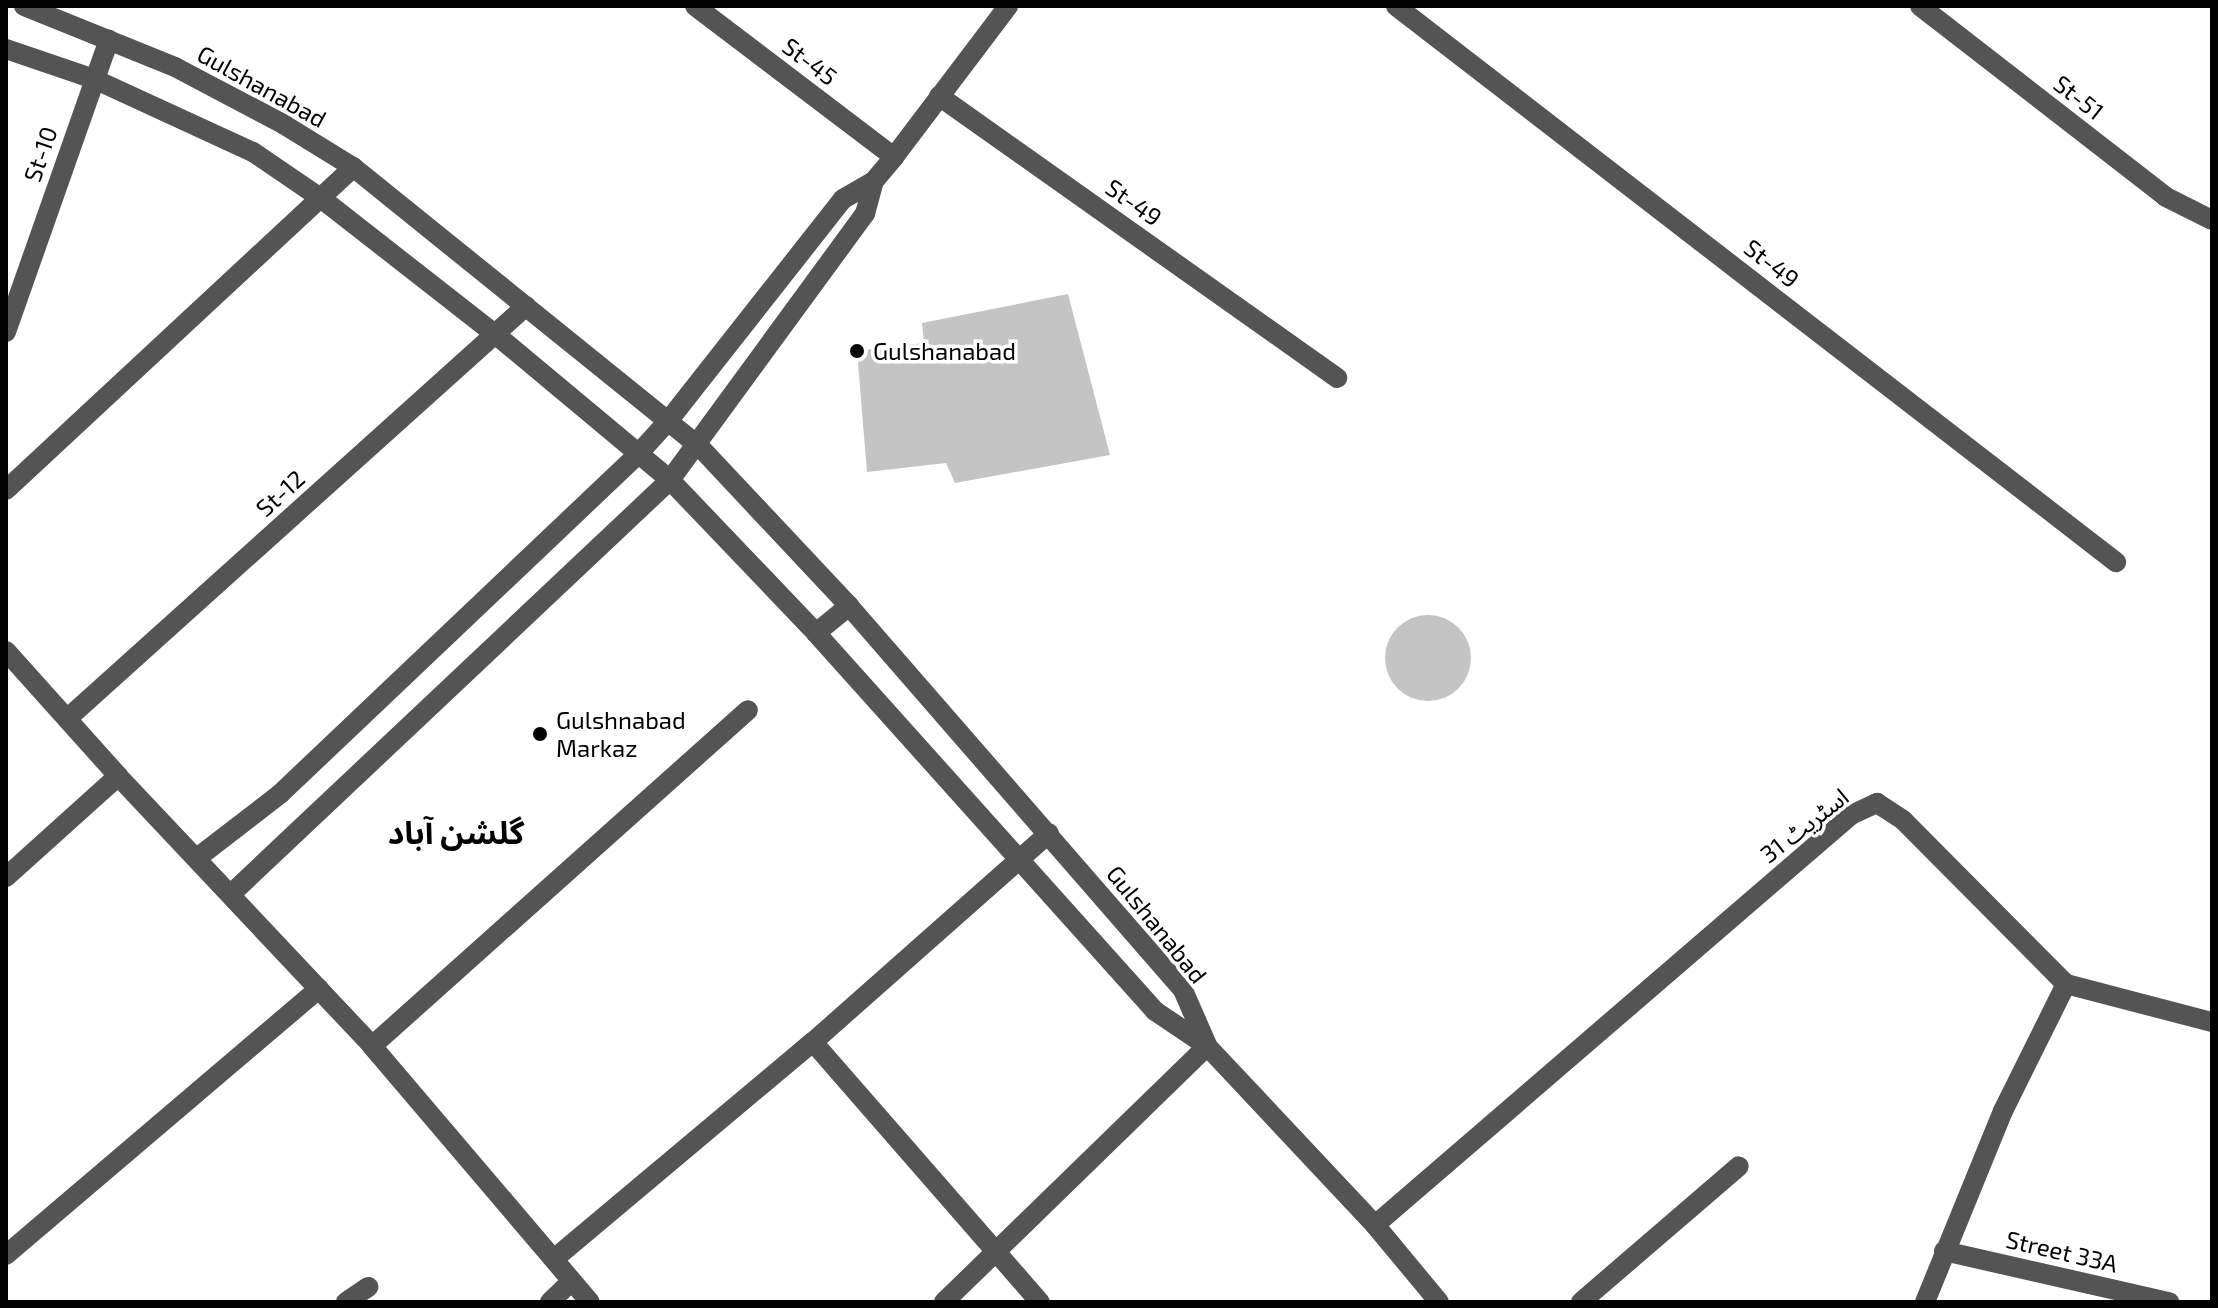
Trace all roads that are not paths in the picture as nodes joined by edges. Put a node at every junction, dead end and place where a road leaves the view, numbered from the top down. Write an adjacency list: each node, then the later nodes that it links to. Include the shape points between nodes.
1 (24, 6): 6 (street, Gulshanabad)
2 (695, 6): 10 (street, St-45)
3 (1008, 6): 9 (street)
4 (1396, 6): 24 (street, St-49)
5 (1920, 6): 14 (street, St-51, via 2166,197)
6 (109, 40): 8 (street, St-10); 11 (street, Gulshanabad, via 202,81)
7 (6, 49): 8 (street, Gulshanabad)
8 (94, 79): 13 (street, Gulshanabad, via 253,152); 16 (street, St-10)
9 (939, 96): 10 (street); 18 (street, St-49)
10 (894, 157): 12 (street)
11 (353, 167): 13 (street); 15 (street, Gulshanabad)
12 (874, 181): 19 (street, via 843,199); 20 (street, via 865,214)
13 (322, 199): 17 (street, Gulshanabad); 23 (street)
14 (2212, 220)
15 (526, 306): 17 (street, St-12); 19 (street, Gulshanabad)
16 (6, 332)
17 (495, 334): 21 (street, Gulshanabad); 29 (street, St-12)
18 (1337, 378)
19 (669, 420): 20 (street, Gulshanabad); 21 (street)
20 (698, 445): 22 (street); 25 (street, Gulshanabad)
21 (639, 453): 22 (street, Gulshanabad); 32 (street, via 280,794)
22 (670, 480): 26 (street, Gulshanabad); 35 (street)
23 (6, 490)
24 (2116, 562)
25 (849, 606): 26 (street); 31 (street, Gulshanabad)
26 (816, 633): 33 (street, Gulshanabad)
27 (6, 651): 29 (street)
28 (748, 710): 40 (street)
29 (68, 718): 30 (street)
30 (118, 776): 32 (street); 34 (street)
31 (1049, 833): 33 (street); 41 (street, Gulshanabad, via 1183,990)
32 (197, 858): 35 (street)
33 (1020, 858): 39 (street); 41 (street, Gulshanabad, via 1155,1011)
34 (6, 877)
35 (231, 894): 37 (street)
36 (2066, 984): 38 (street); 43 (street, اسٹریٹ 31, via 1903,820 1877,803 1851,815); 44 (street, via 2003,1111)
37 (319, 989): 40 (street); 46 (street)
38 (2212, 1022)
39 (813, 1042): 45 (street); 47 (street)
40 (372, 1046): 47 (street)
41 (1207, 1046): 43 (street, Gulshanabad); 45 (street)
42 (1739, 1166): 56 (street)
43 (1375, 1225): 55 (street, Gulshanabad)
44 (1944, 1251): 57 (street); 58 (street, Street 33A)
45 (997, 1253): 53 (street); 54 (street)
46 (6, 1255)
47 (554, 1259): 48 (street)
48 (572, 1281): 51 (street); 52 (street)
49 (368, 1287): 50 (street)
50 (346, 1302)
51 (550, 1302)
52 (590, 1302)
53 (944, 1302)
54 (1040, 1302)
55 (1439, 1302)
56 (1581, 1302)
57 (1925, 1302)
58 (2169, 1302)

